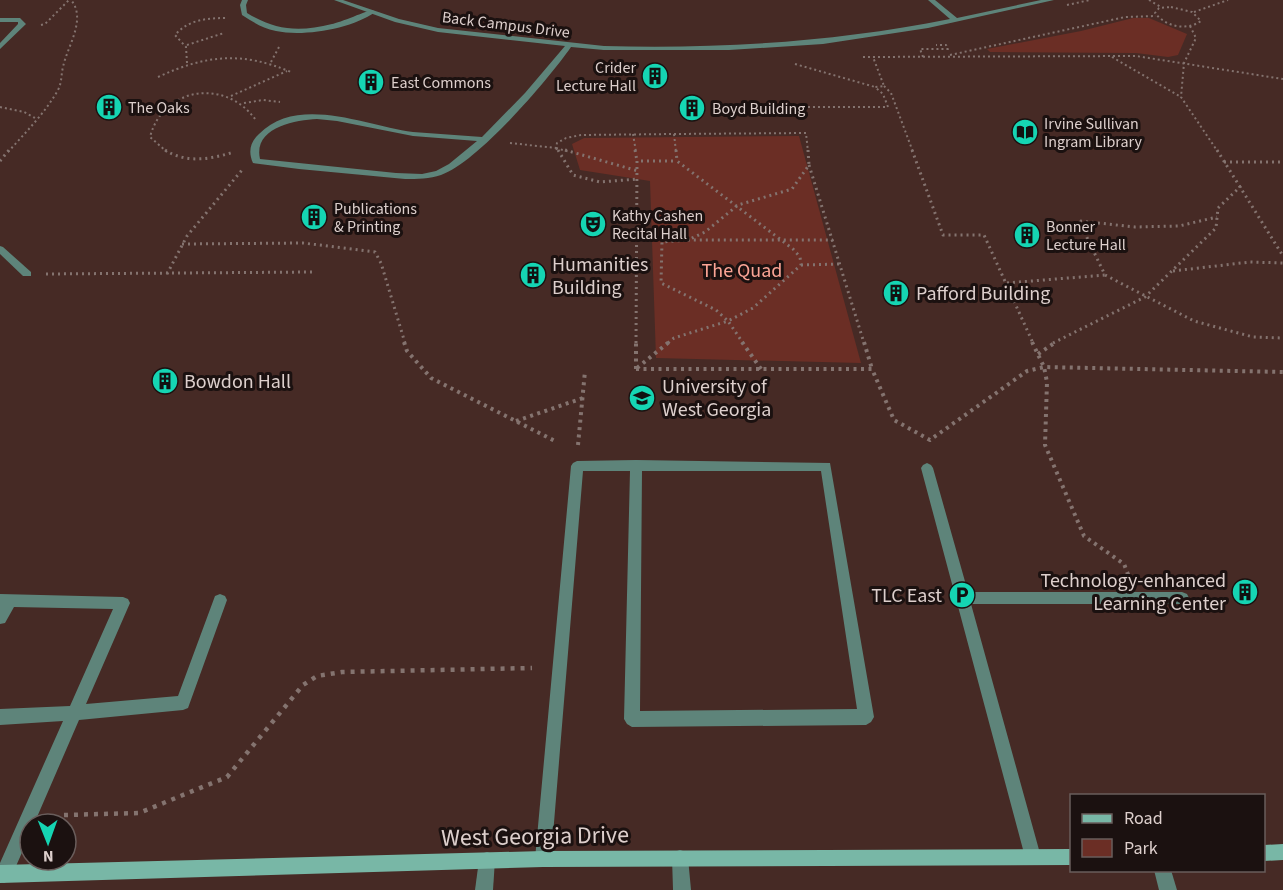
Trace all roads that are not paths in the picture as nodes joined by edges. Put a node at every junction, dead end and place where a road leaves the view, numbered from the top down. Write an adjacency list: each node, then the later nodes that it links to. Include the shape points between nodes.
1 (245, 0): 5 (street, via 244,14 265,26 290,30 339,26)
2 (337, 0): 5 (street, Back Campus Drive)
3 (931, 0): 7 (street)
4 (1051, 0): 7 (street, Back Campus Drive)
5 (372, 12): 8 (street, Back Campus Drive, via 438,30)
6 (0, 20): 9 (street, via 20,20 22,24)
7 (956, 20): 8 (street, Back Campus Drive, via 799,44 714,49)
8 (569, 45): 10 (street, via 554,67)
9 (0, 47)
10 (482, 139): 10 (street, via 412,134 317,115 283,122 259,138 253,151 256,161 402,176 439,173 470,154)
11 (0, 249): 12 (street)
12 (27, 274)
13 (636, 465): 13 (street, via 826,466 866,717 632,719); 27 (street, via 577,466)
14 (927, 468): 15 (street)
15 (962, 598): 16 (street); 24 (street)
16 (1182, 598)
17 (5, 600): 19 (street); 20 (street, via 123,603)
18 (220, 600): 20 (street, via 183,703)
19 (0, 618)
20 (74, 713): 21 (street); 30 (street)
21 (0, 717)
22 (1283, 852): 23 (street)
23 (1265, 853)
24 (1033, 857): 25 (street, West Georgia Drive); 26 (street, West Georgia Drive)
25 (1070, 857)
26 (680, 858): 27 (street, West Georgia Drive); 32 (street)
27 (543, 859): 28 (street, West Georgia Drive)
28 (487, 861): 30 (street, West Georgia Drive); 31 (street)
29 (1163, 872): 33 (street)
30 (1, 876)
31 (484, 890)
32 (682, 890)
33 (1168, 890)

